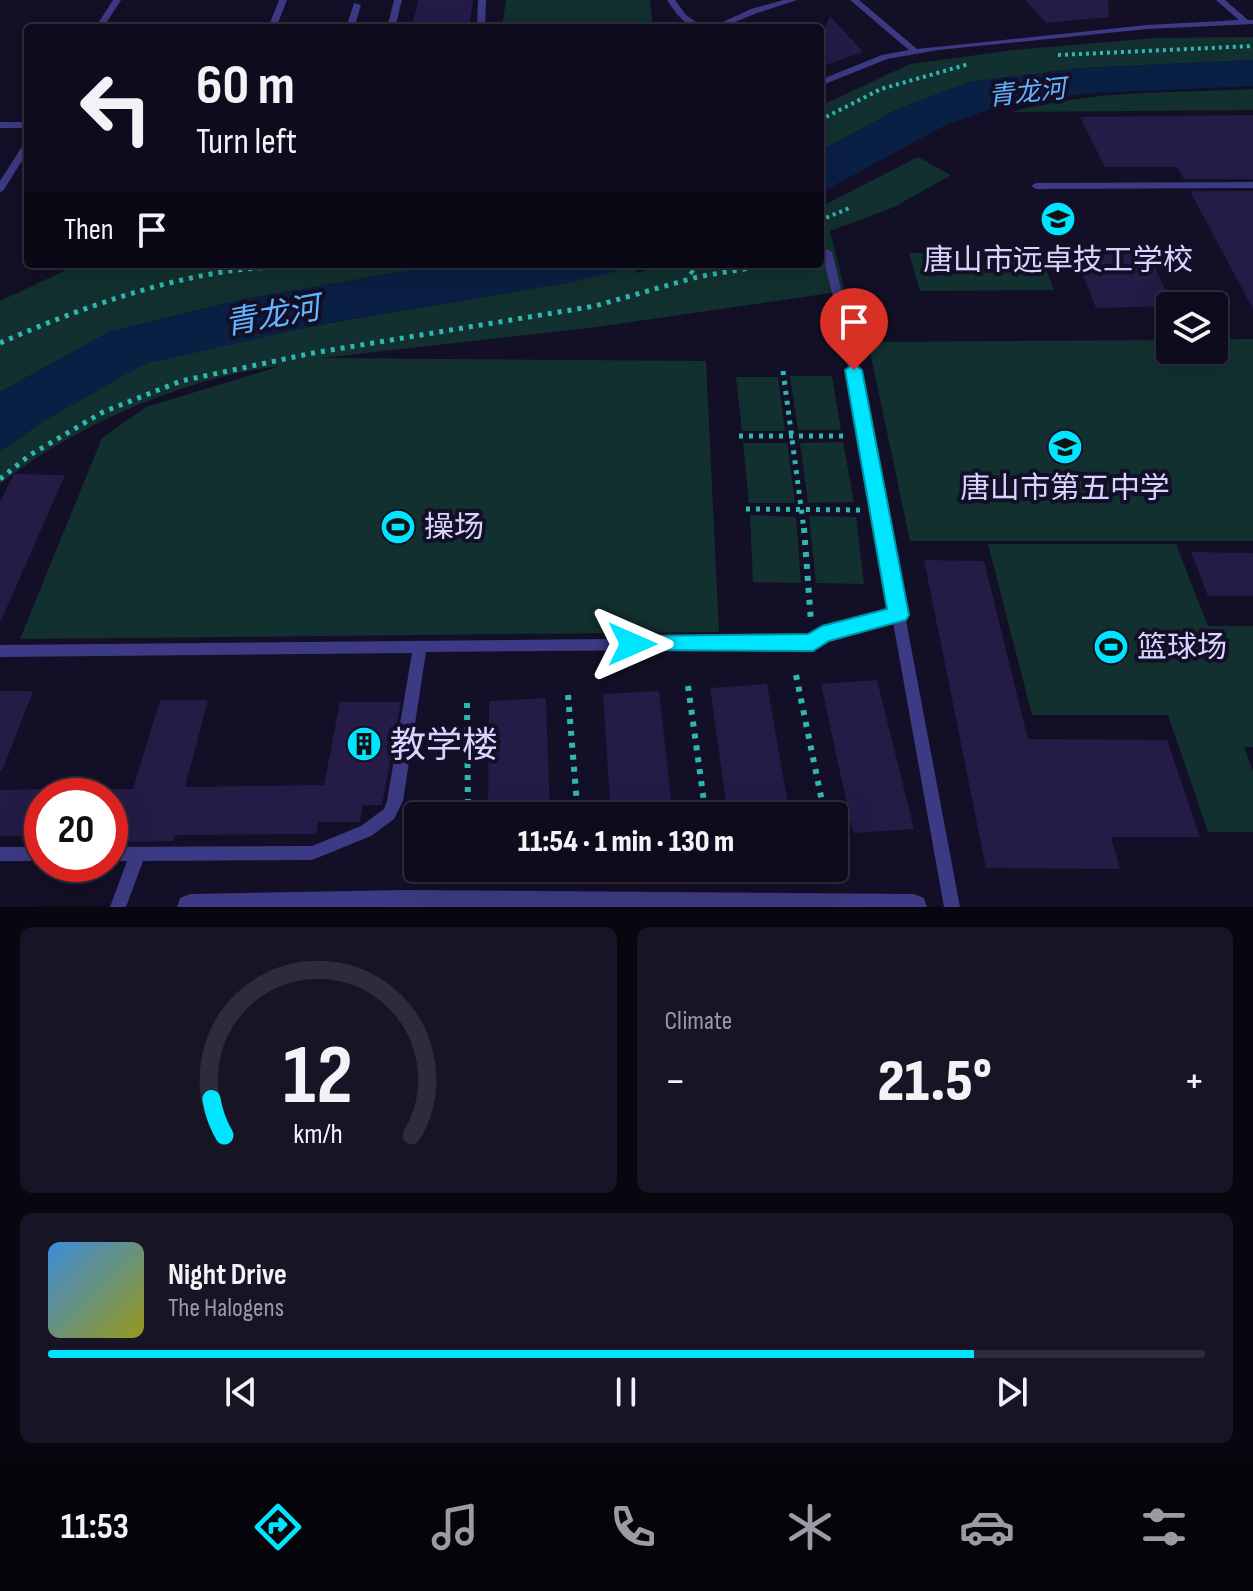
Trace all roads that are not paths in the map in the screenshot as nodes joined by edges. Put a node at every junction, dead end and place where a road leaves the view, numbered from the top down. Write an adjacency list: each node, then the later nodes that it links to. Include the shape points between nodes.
1 (117, 0): 13 (lane)
2 (283, 0): 14 (lane)
3 (398, 0): 16 (lane)
4 (482, 0): 17 (lane)
5 (671, 0): 18 (lane)
6 (758, 0): 11 (lane)
7 (793, 0): 11 (lane)
8 (854, 0): 20 (lane)
9 (1220, 0): 12 (lane)
10 (357, 5): 15 (lane)
11 (754, 11): 19 (lane)
12 (1250, 22): 20 (lane, via 1147,27)
13 (102, 24)
14 (274, 24)
15 (351, 24)
16 (392, 24)
17 (481, 24)
18 (694, 24)
19 (723, 24)
20 (916, 52): 21 (lane, via 885,57)
21 (824, 81)
22 (0, 125): 23 (lane)
23 (24, 125)
24 (24, 150): 27 (lane)
25 (1253, 185): 26 (lane)
26 (1036, 186)
27 (0, 189)
28 (827, 252): 29 (lane)
29 (898, 615): 30 (lane, via 822,635 813,643); 42 (lane)
30 (420, 646): 31 (lane); 35 (lane, via 395,801 389,814 366,831 312,853)
31 (0, 651)
32 (0, 854): 33 (lane)
33 (24, 854)
34 (128, 854): 35 (lane)
35 (138, 854): 38 (lane)
36 (407, 905): 37 (street); 39 (street)
37 (688, 906): 40 (street)
38 (118, 907)
39 (190, 907)
40 (896, 907): 41 (street)
41 (914, 907)
42 (952, 907)

